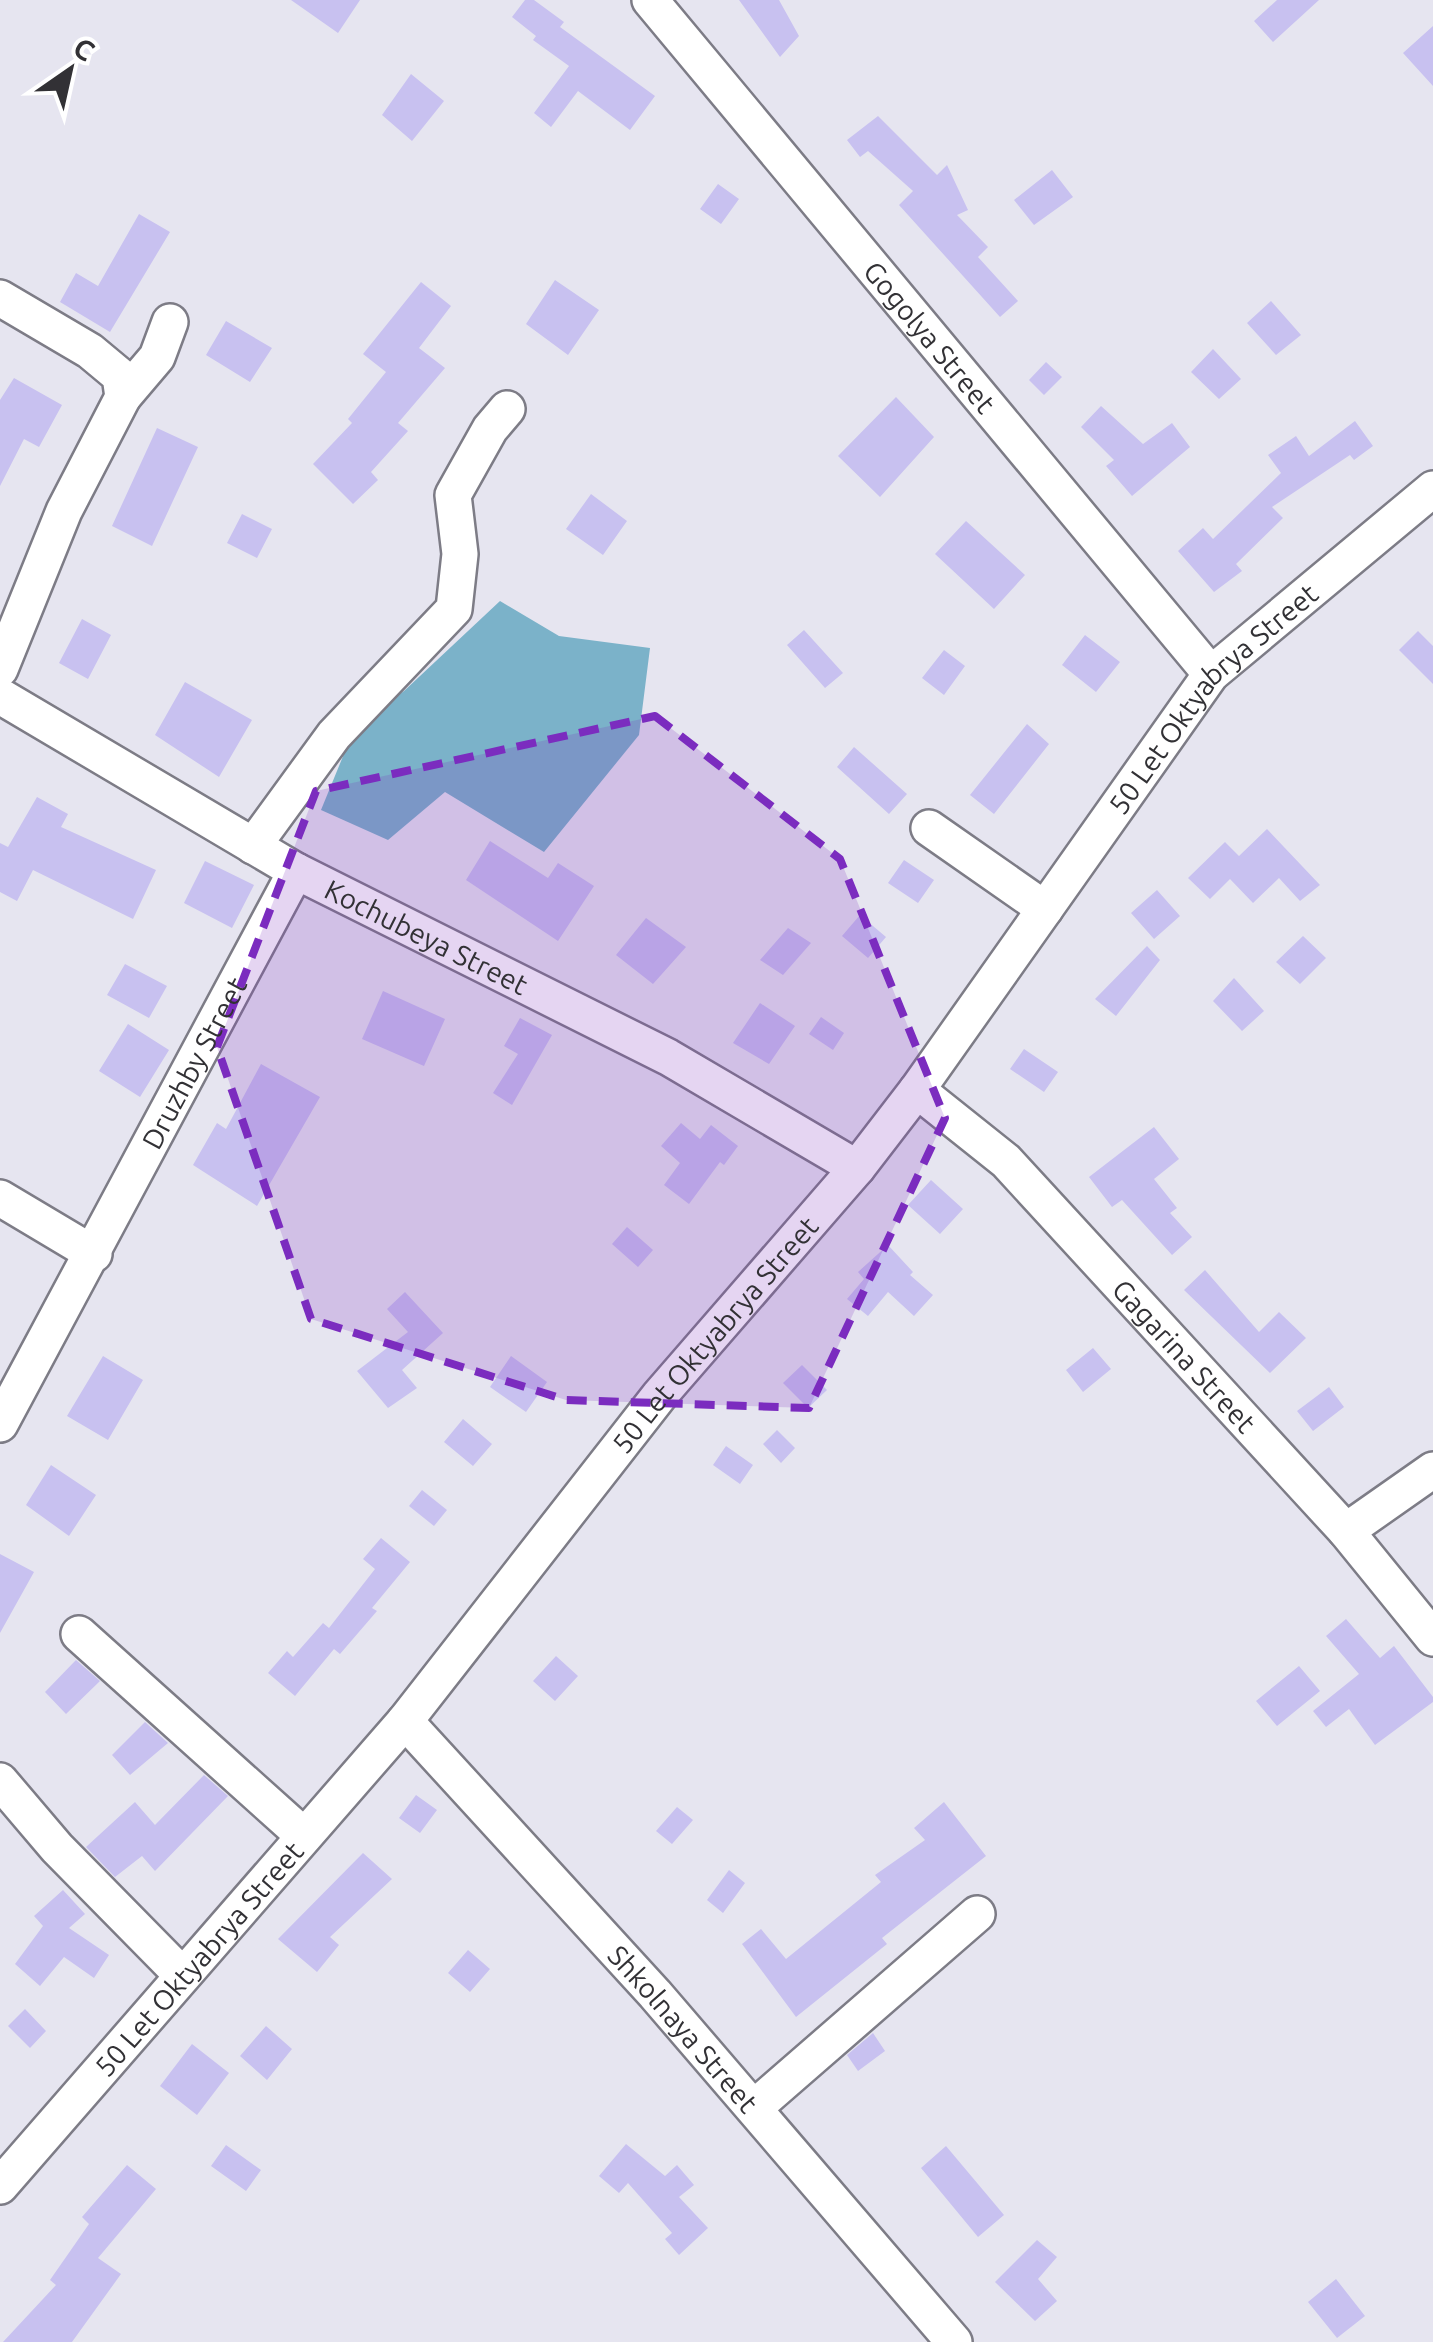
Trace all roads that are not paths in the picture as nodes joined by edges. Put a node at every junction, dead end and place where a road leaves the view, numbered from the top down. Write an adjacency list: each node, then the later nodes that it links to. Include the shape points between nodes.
1 (650, 0): 8 (street, Gogolya Street)
2 (0, 298): 4 (street, via 90,350 120,376)
3 (170, 322): 4 (street, via 158,358)
4 (123, 396): 7 (street, via 64,512)
5 (507, 409): 11 (street, via 453,496 460,554 454,609 334,735)
6 (1433, 489): 8 (street, 50 Let Oktyabrya Street)
7 (0, 669)
8 (1211, 674): 13 (street, 50 Let Oktyabrya Street)
9 (0, 696): 11 (street, Kochubeya Street)
10 (929, 828): 13 (street)
11 (253, 846): 12 (street, Kochubeya Street)
12 (296, 871): 15 (street, Kochubeya Street, via 668,1057); 17 (street, Druzhby Street)
13 (1045, 908): 14 (street, 50 Let Oktyabrya Street)
14 (917, 1090): 15 (street, 50 Let Oktyabrya Street); 20 (street, Gagarina Street, via 1006,1161)
15 (857, 1168): 23 (street, 50 Let Oktyabrya Street, via 659,1396)
16 (0, 1198): 17 (street)
17 (94, 1254): 18 (street, Druzhby Street)
18 (0, 1424)
19 (1433, 1470): 20 (street)
20 (1346, 1531): 22 (street, Gagarina Street)
21 (79, 1634): 25 (street)
22 (1433, 1638)
23 (404, 1722): 25 (street, 50 Let Oktyabrya Street); 28 (street, Shkolnaya Street)
24 (0, 1780): 27 (street, via 56,1848)
25 (304, 1836): 27 (street, 50 Let Oktyabrya Street)
26 (977, 1914): 28 (street)
27 (182, 1974): 29 (street, 50 Let Oktyabrya Street)
28 (754, 2108): 30 (street, Shkolnaya Street)
29 (0, 2186)
30 (954, 2342)

